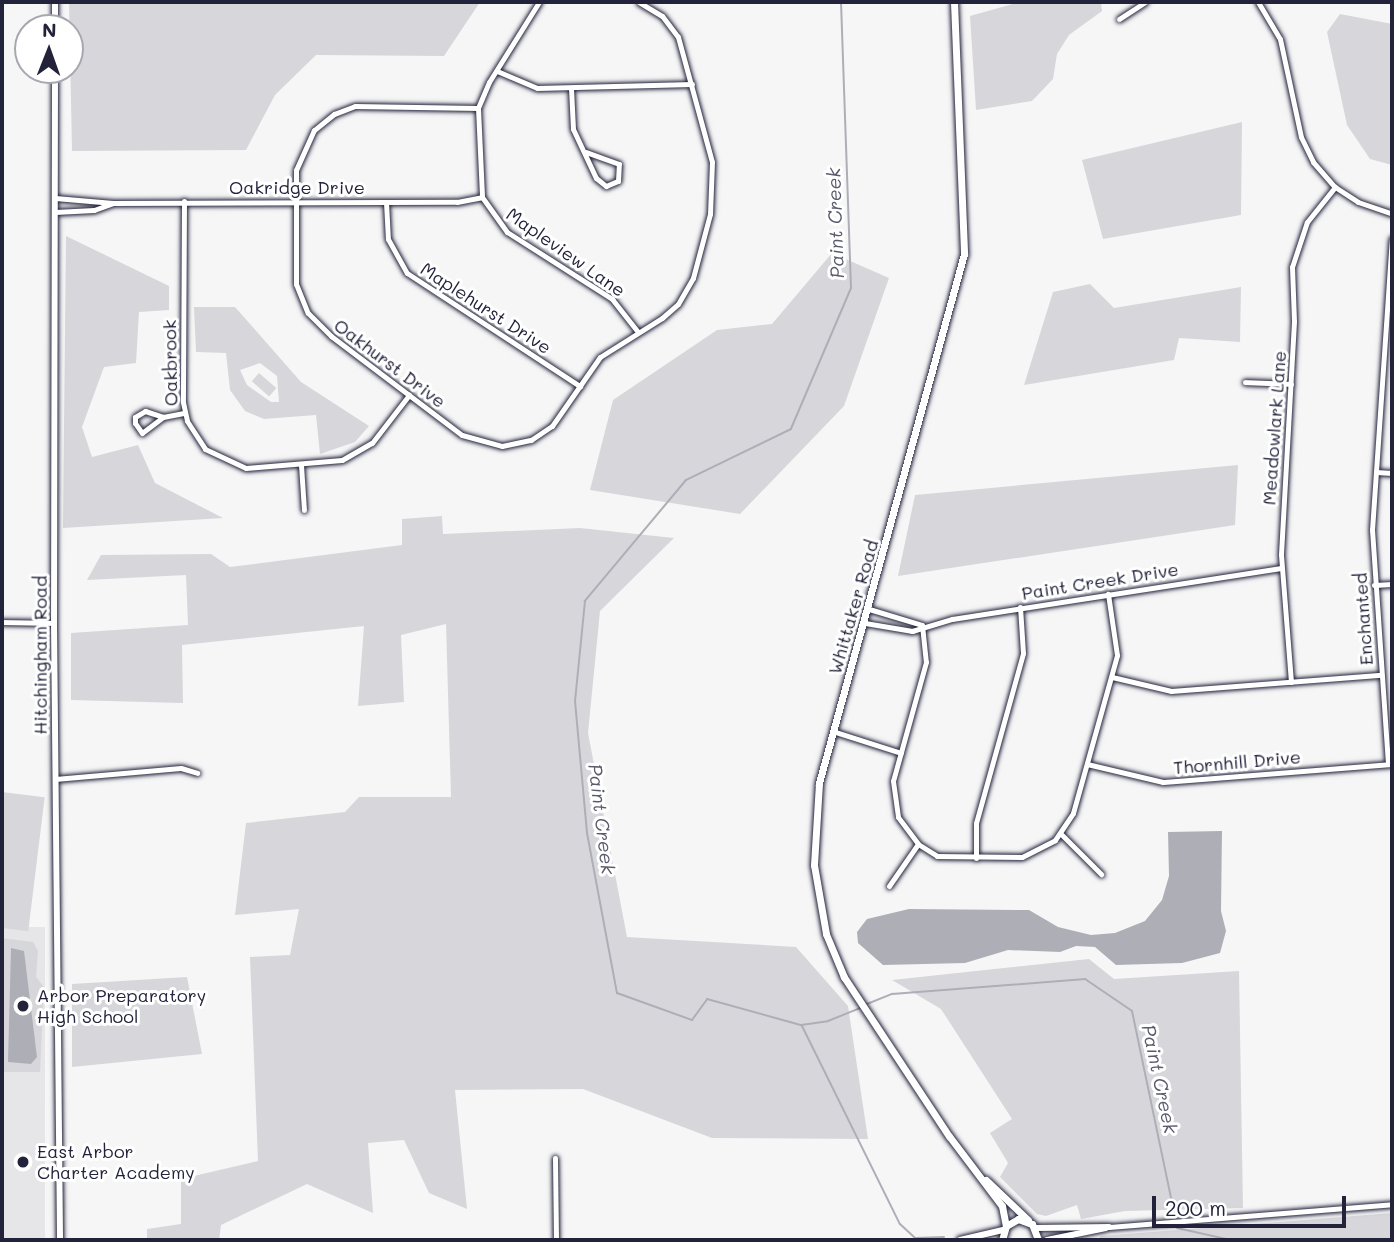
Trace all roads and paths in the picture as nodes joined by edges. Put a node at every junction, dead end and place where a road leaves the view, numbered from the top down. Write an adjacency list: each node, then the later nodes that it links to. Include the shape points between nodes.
1 (540, 2): 7 (street)
2 (639, 2): 9 (street, Oakhurst Drive, via 673,29)
3 (954, 2): 39 (main road, Whittaker Road, via 964,254)
4 (1145, 2): 6 (street)
5 (1258, 2): 13 (street, via 1280,39 1301,137 1313,162)
6 (1119, 19)
7 (496, 71): 10 (street, via 523,86); 11 (street)
8 (55, 84): 15 (street, Hitchingham Road)
9 (692, 84): 10 (street); 23 (street, Oakhurst Drive, via 712,162 710,214 688,290 662,318)
10 (571, 88): 12 (street, via 573,129)
11 (478, 108): 14 (street); 17 (street, Oakhurst Drive, via 368,105 334,114 314,130 301,150)
12 (586, 152): 12 (street, via 601,184 618,181 619,164)
13 (1335, 187): 21 (street, via 1358,202); 25 (street, Meadowlark Lane, via 1296,245)
14 (482, 197): 18 (street, Oakridge Drive, via 457,202); 23 (street, Mapleview Lane, via 507,232 612,299)
15 (55, 198): 19 (street, Oakridge Drive); 20 (street, Hitchingham Road)
16 (184, 201): 17 (street, Oakridge Drive); 19 (street, Oakridge Drive); 28 (street, Oakbrook)
17 (296, 201): 18 (street, Oakridge Drive); 27 (street, Oakhurst Drive, via 296,284 308,313)
18 (386, 201): 26 (street, Maplehurst Drive, via 388,239 407,273)
19 (113, 203): 20 (street, Oakridge Drive, via 94,211)
20 (55, 212): 41 (street, Hitchingham Road)
21 (1392, 214)
22 (1392, 239): 31 (street, Enchanted)
23 (638, 332): 26 (street, Oakhurst Drive, via 600,357)
24 (1245, 382): 25 (street)
25 (1291, 384): 34 (street, Meadowlark Lane)
26 (580, 386): 27 (street, Oakhurst Drive, via 546,431 502,446 462,435)
27 (409, 395): 30 (street, Oakbrook, via 361,452 342,460)
28 (184, 413): 29 (street); 30 (street, Oakbrook, via 199,442 223,461 257,469)
29 (163, 417): 29 (street, via 138,413 137,429 142,433 152,430)
30 (301, 465): 33 (street)
31 (1376, 472): 32 (street); 36 (street, Enchanted)
32 (1392, 473)
33 (304, 510)
34 (1281, 568): 37 (street, Paint Creek Drive); 46 (street, Meadowlark Lane)
35 (1392, 584): 36 (street)
36 (1374, 585): 44 (street, Enchanted)
37 (1108, 594): 38 (street, Paint Creek Drive); 45 (street, via 1117,647)
38 (1020, 607): 43 (street, Paint Creek Drive); 55 (street, via 1023,653 976,823)
39 (869, 609): 42 (main road, Whittaker Road); 43 (street, Paint Creek Drive)
40 (2, 622): 41 (street)
41 (54, 623): 52 (street, Hitchingham Road)
42 (865, 623): 43 (street, Paint Creek Drive, via 907,631); 47 (main road, Whittaker Road)
43 (922, 625): 48 (street, via 926,662)
44 (1381, 675): 46 (street); 50 (street, Enchanted)
45 (1112, 677): 46 (street, via 1171,691); 49 (street)
46 (1291, 682)
47 (835, 732): 48 (street); 59 (main road, Whittaker Road, via 816,803 814,874 826,934 855,997)
48 (901, 753): 54 (street, via 893,781 894,805 904,829)
49 (1087, 764): 50 (street, Thornhill Drive, via 1163,782); 53 (street, via 1073,813)
50 (1390, 764)
51 (197, 773): 52 (street, via 181,768)
52 (55, 779): 65 (street, Hitchingham Road)
53 (1061, 834): 55 (street, via 1022,858); 56 (street)
54 (918, 844): 55 (street, via 937,856); 57 (street)
55 (975, 858)
56 (1101, 874)
57 (889, 886)
58 (555, 1158): 66 (street)
59 (983, 1178): 61 (main road, Whittaker Road); 63 (main road, Whittaker Road, via 1002,1206)
60 (1392, 1205): 62 (street)
61 (1028, 1221): 63 (main road, via 1014,1220); 64 (main road, Whittaker Road)
62 (1109, 1227): 64 (street); 70 (street)
63 (1004, 1228): 67 (street); 68 (main road)
64 (1036, 1228): 69 (main road)
65 (60, 1240)
66 (556, 1240)
67 (960, 1240)
68 (1002, 1240)
69 (1038, 1240)
70 (1047, 1240)

